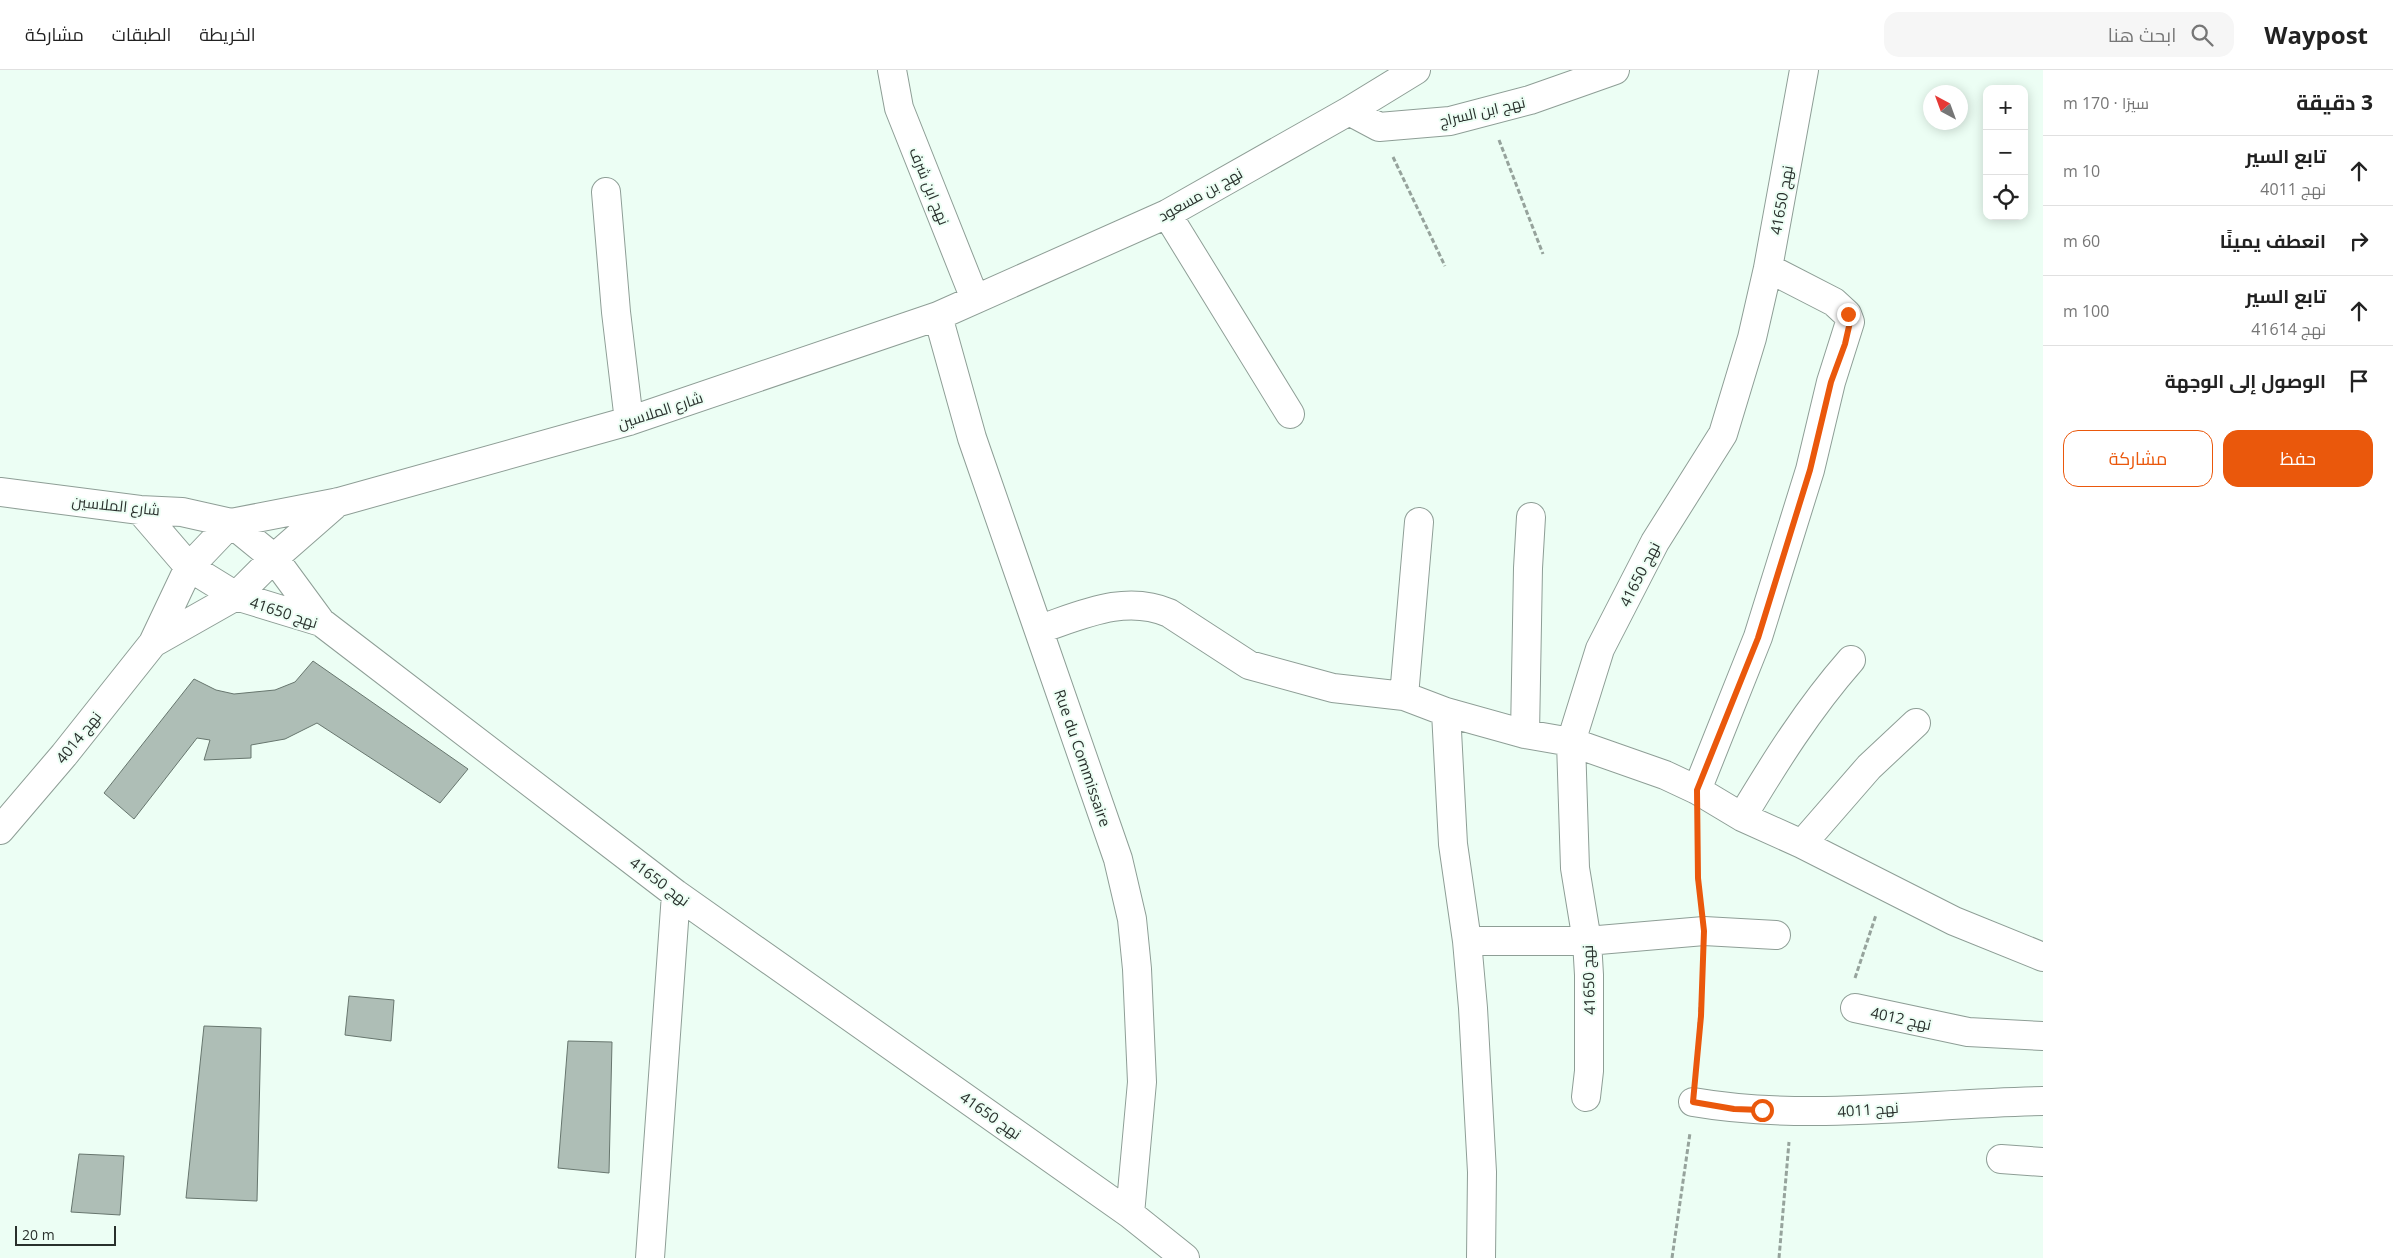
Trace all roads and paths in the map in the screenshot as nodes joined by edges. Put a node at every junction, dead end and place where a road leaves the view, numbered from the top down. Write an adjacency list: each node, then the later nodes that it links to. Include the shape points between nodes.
1 (892, 70): 13 (street, نهج ابن شرف, via 899,108)
2 (1416, 70): 5 (street, نهج بن مسعود)
3 (1615, 70): 6 (street, نهج ابن السراج)
4 (1804, 70): 12 (street, نهج 41650)
5 (1349, 111): 7 (street); 9 (street, نهج بن مسعود)
6 (1488, 112): 7 (street, نهج ابن السراج, via 1450,121); 10 (path)
7 (1379, 127): 11 (path)
8 (606, 192): 16 (street)
9 (1167, 214): 13 (street, نهج بن مسعود); 15 (street)
10 (1543, 254)
11 (1444, 266)
12 (1768, 268): 34 (street, نهج 41650, via 1752,338 1723,434 1655,542 1600,649); 35 (street, via 1834,302 1848,314 1850,322 1831,382 1810,470 1758,638)
13 (975, 299): 14 (street, شارع الملاسين)
14 (938, 316): 16 (street, شارع الملاسين); 27 (street, Rue du Commissaire, via 972,438)
15 (1290, 414)
16 (629, 420): 18 (street, شارع الملاسين)
17 (0, 492): 19 (street, شارع الملاسين)
18 (339, 502): 22 (street, شارع الملاسين); 23 (street, شارع الملاسين)
19 (140, 510): 22 (street, شارع الملاسين, via 182,512); 24 (street, نهج 41650)
20 (1531, 517): 33 (street)
21 (1419, 522): 30 (street)
22 (231, 523): 23 (street, شارع الملاسين); 24 (street)
23 (274, 558): 25 (street, شارع الملاسين); 26 (street, شارع الملاسين)
24 (189, 567): 25 (street, نهج 41650); 28 (street, نهج 4014)
25 (236, 596): 26 (street, نهج 41650); 28 (street, نهج 4014)
26 (321, 622): 40 (street, نهج 41650)
27 (1040, 630): 30 (street, via 1101,608 1135,604 1154,606 1169,612 1249,665 1333,688); 54 (street, Rue du Commissaire, via 1118,859 1132,919 1142,1082)
28 (153, 643): 37 (street, نهج 4014)
29 (1851, 660): 36 (street, via 1821,694 1786,743)
30 (1404, 696): 31 (street)
31 (1446, 712): 33 (street); 44 (street, via 1453,844)
32 (1916, 723): 38 (street, via 1869,767)
33 (1525, 734): 34 (street)
34 (1572, 742): 35 (street, via 1665,774); 43 (street, نهج 41650, via 1575,868)
35 (1697, 790): 36 (street); 41 (path, via 1698,878)
36 (1742, 817): 38 (street)
37 (0, 830)
38 (1802, 844): 39 (street)
39 (1887, 887): 45 (street, via 1954,921); 46 (path, نهج 4012, via 1855,972)
40 (676, 894): 54 (street, نهج 41650); 55 (street)
41 (1704, 931): 42 (street); 43 (street); 50 (path)
42 (1776, 935)
43 (1586, 941): 44 (street); 48 (street, نهج 41650, via 1589,1071)
44 (1467, 942): 57 (street, via 1482,1172)
45 (2043, 957)
46 (1855, 1008): 47 (street, نهج 4012, via 1968,1032)
47 (2043, 1036)
48 (1586, 1097)
49 (2043, 1101): 51 (street, نهج 4011)
50 (1693, 1102): 51 (street, نهج 4011, via 1734,1109); 58 (path)
51 (1792, 1111): 59 (path)
52 (2001, 1159): 53 (street)
53 (2043, 1162)
54 (1130, 1214): 56 (street, نهج 41650)
55 (650, 1258)
56 (1185, 1258)
57 (1481, 1258)
58 (1672, 1258)
59 (1779, 1258)

